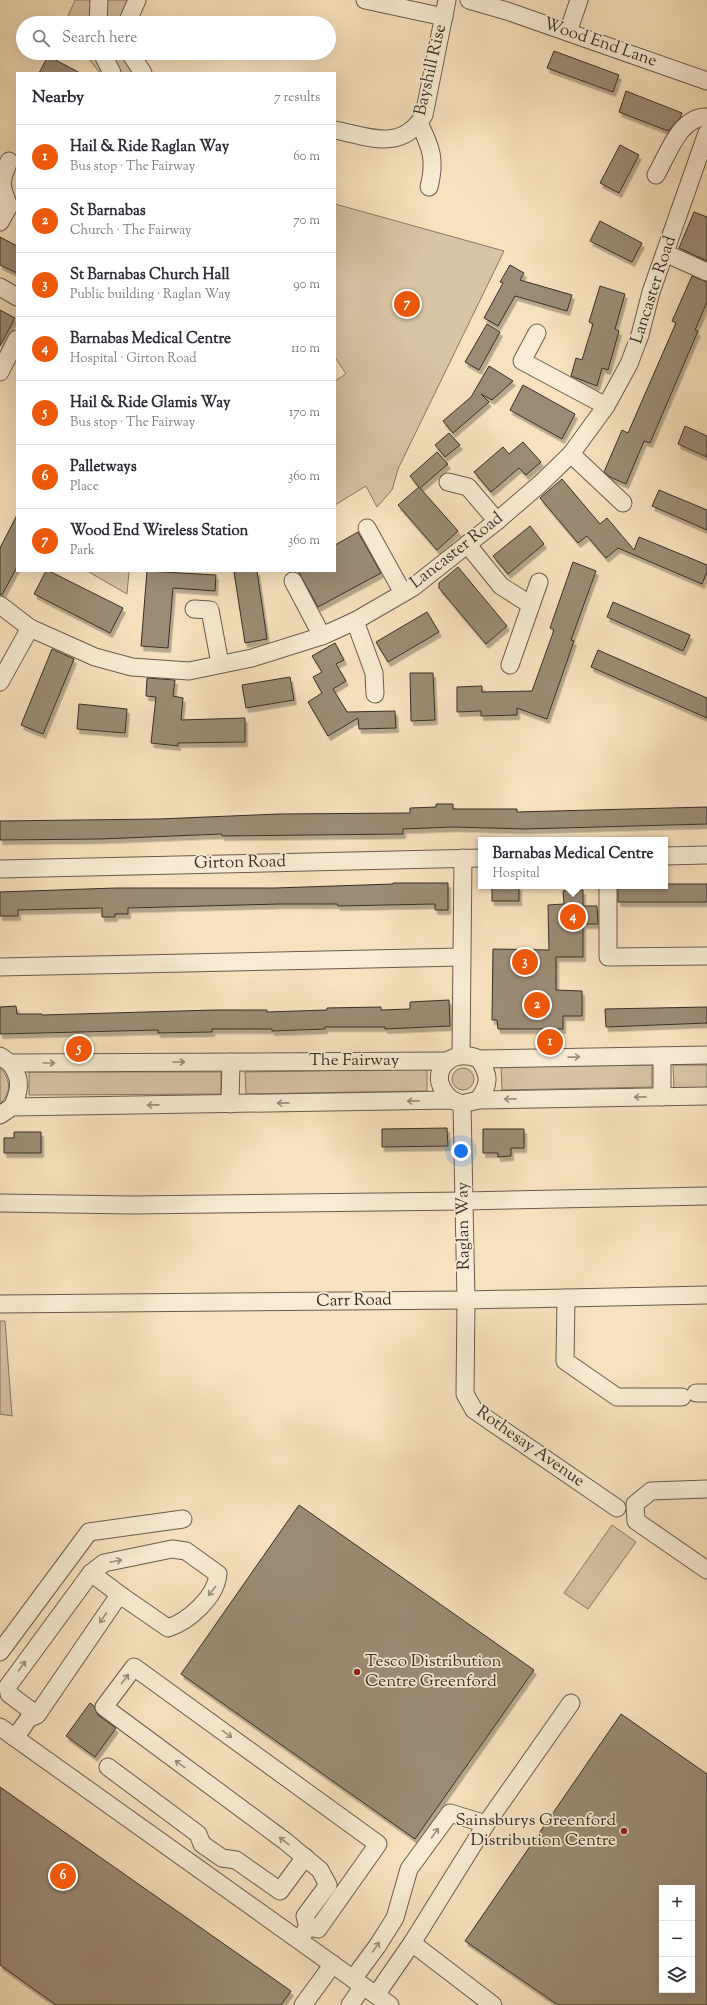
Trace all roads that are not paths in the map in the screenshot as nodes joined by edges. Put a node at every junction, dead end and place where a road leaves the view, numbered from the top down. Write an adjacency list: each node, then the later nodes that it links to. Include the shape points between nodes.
1 (98, 0): 7 (street)
2 (137, 0): 8 (street)
3 (365, 0): 9 (street)
4 (448, 0): 9 (street, Bayshill Rise)
5 (469, 0): 10 (street, Wood End Lane)
6 (579, 0): 10 (street)
7 (98, 16)
8 (130, 16)
9 (444, 17): 17 (street, Bayshill Rise, via 424,115)
10 (568, 32): 15 (street, Wood End Lane)
11 (106, 60): 13 (street)
12 (135, 60): 14 (street)
13 (112, 72)
14 (142, 72)
15 (707, 81)
16 (707, 117): 21 (street, via 698,117 687,123)
17 (419, 123): 18 (street, Bayshill Rise, via 410,132 386,140); 22 (street, via 431,147 432,175)
18 (336, 130)
19 (707, 135): 24 (street, Lancaster Road)
20 (9, 161): 23 (street, via 0,184 9,206)
21 (656, 174)
22 (429, 187)
23 (0, 222)
24 (665, 253): 25 (street); 31 (street, Lancaster Road, via 629,364)
25 (707, 272)
26 (0, 288): 27 (street)
27 (16, 296)
28 (537, 333): 31 (street, via 522,361)
29 (16, 341): 30 (street)
30 (0, 372)
31 (606, 406): 32 (street, Lancaster Road)
32 (571, 454): 34 (street); 35 (street, Lancaster Road)
33 (448, 482): 35 (street, via 468,486)
34 (623, 503)
35 (497, 521): 37 (street, Lancaster Road)
36 (367, 528): 40 (street)
37 (468, 544): 40 (street, Lancaster Road); 42 (street, via 501,586)
38 (292, 581): 46 (street)
39 (540, 582): 42 (street)
40 (403, 593): 44 (street, Lancaster Road)
41 (0, 605): 45 (street, Lancaster Road)
42 (531, 605): 48 (street)
43 (194, 609): 47 (street, via 210,610)
44 (355, 621): 46 (street, Lancaster Road); 50 (street, via 374,673)
45 (30, 628): 47 (street, Lancaster Road, via 95,658 132,667 189,671); 49 (street)
46 (322, 636): 47 (street, Lancaster Road, via 252,658)
47 (220, 664)
48 (510, 665)
49 (0, 682)
50 (375, 694)
51 (707, 855): 52 (street)
52 (668, 856)
53 (463, 858): 54 (street, Girton Road); 55 (street, Girton Road); 58 (street)
54 (478, 858)
55 (0, 869)
56 (608, 889): 57 (street, via 608,957)
57 (707, 956)
58 (461, 957): 59 (street); 62 (street)
59 (0, 967)
60 (707, 1055): 61 (street, The Fairway)
61 (662, 1056): 63 (street, The Fairway, one-way to 61); 66 (street)
62 (454, 1057): 63 (street, The Fairway); 65 (street, The Fairway); 68 (street, via 439,1073 439,1081 445,1095)
63 (479, 1059): 68 (street, via 486,1069 486,1089)
64 (5, 1060): 65 (street, The Fairway, one-way to 65); 70 (street, via 15,1069 20,1084 18,1095)
65 (231, 1062): 69 (street)
66 (662, 1096): 67 (street); 68 (street, one-way to 68)
67 (707, 1096)
68 (464, 1102): 69 (street, one-way to 69); 72 (street, Raglan Way)
69 (230, 1104): 70 (street, one-way to 70)
70 (6, 1111)
71 (707, 1196): 72 (street)
72 (464, 1201): 73 (street, via 132,1205); 76 (street, Raglan Way)
73 (0, 1203)
74 (707, 1295): 75 (street, Carr Road)
75 (566, 1298): 76 (street, Carr Road); 78 (street, via 565,1361 618,1397)
76 (466, 1300): 77 (street, Carr Road); 80 (street, Rothesay Avenue, via 465,1394 474,1410)
77 (0, 1304)
78 (695, 1394)
79 (707, 1489): 82 (street, via 651,1491 636,1504 636,1521)
80 (617, 1508)
81 (183, 1519): 85 (street, via 89,1532)
82 (707, 1570)
83 (91, 1573): 84 (street); 84 (street, one-way to 84, via 104,1563 172,1549 186,1551 218,1574 217,1585 201,1605 179,1624 168,1628); 87 (street, one-way to 83, via 9,1694 8,1686)
84 (123, 1597): 87 (street, one-way to 87, via 115,1601)
85 (0, 1652)
86 (571, 1703): 91 (street)
87 (36, 1715): 89 (street, via 29,1718)
88 (0, 1727): 89 (street)
89 (15, 1738): 93 (street)
90 (108, 1767): 92 (street, via 198,1834 202,1844 222,1858 236,1860 280,1891)
91 (486, 1824): 94 (street); 96 (street, one-way to 91, via 378,1945 395,1918 409,1869 450,1813)
92 (305, 1857): 93 (street, via 320,1870 328,1885 305,1916); 93 (street, one-way to 93, via 104,1707 134,1667 378,1844 318,1929)
93 (303, 1934): 95 (street)
94 (412, 1943): 96 (street); 100 (street)
95 (333, 1964): 96 (street); 97 (street)
96 (364, 1987): 98 (street); 99 (street)
97 (303, 2005)
98 (350, 2005)
99 (390, 2005)
100 (493, 2005)

